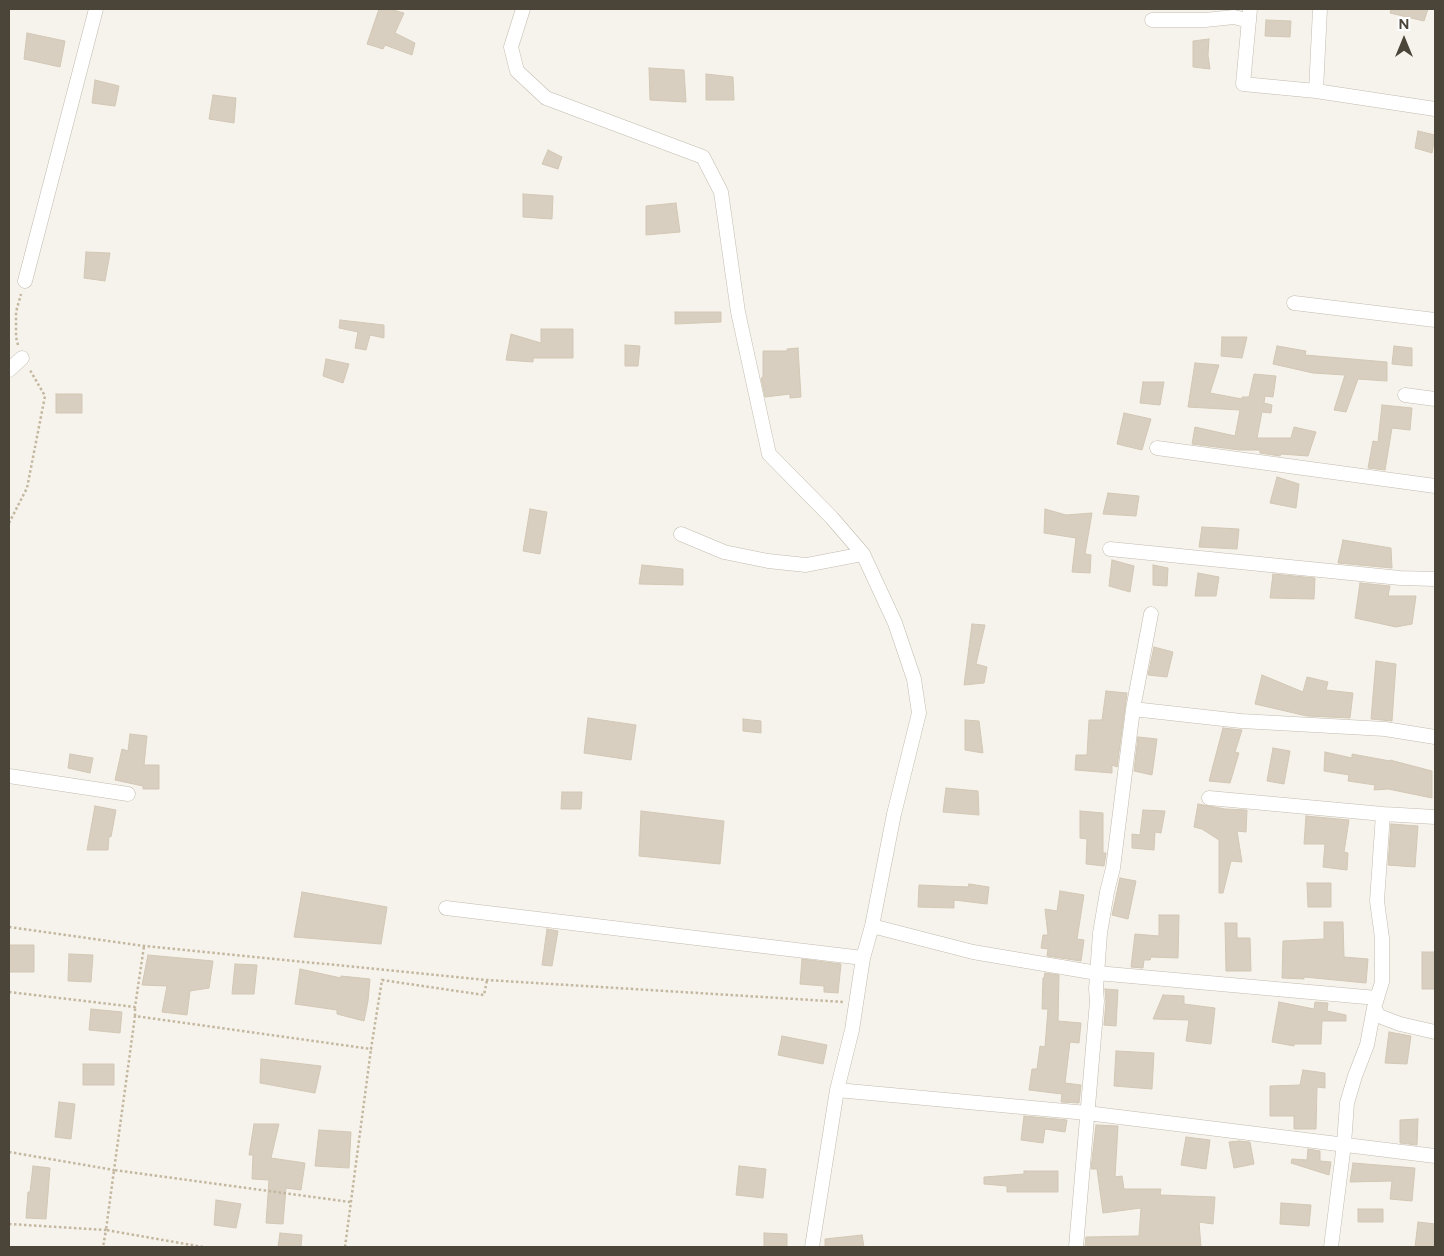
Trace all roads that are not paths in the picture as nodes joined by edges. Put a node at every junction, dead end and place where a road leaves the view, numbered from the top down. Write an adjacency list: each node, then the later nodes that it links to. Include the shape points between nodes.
1 (96, 9): 8 (street)
2 (523, 9): 19 (street, via 511,47 517,71 546,98 703,157 721,192 738,312 769,454)
3 (1320, 9): 6 (street)
4 (1249, 15): 5 (street, via 1205,20); 6 (street, via 1243,84)
5 (1152, 20)
6 (1316, 91): 7 (street)
7 (1435, 109)
8 (25, 282)
9 (1294, 302): 10 (street)
10 (1435, 320)
11 (22, 358): 12 (street)
12 (9, 370)
13 (1405, 396): 14 (street)
14 (1435, 400)
15 (1157, 448): 16 (street)
16 (1435, 486)
17 (681, 534): 19 (street, via 724,552 768,561 806,565)
18 (1110, 549): 20 (street)
19 (863, 554): 30 (street, via 896,623 914,679 920,713 894,814)
20 (1435, 579)
21 (1151, 614): 22 (street)
22 (1133, 708): 23 (street, via 1241,721 1385,729); 32 (street, via 1113,868 1100,932)
23 (1435, 737)
24 (9, 776): 25 (street)
25 (128, 794)
26 (1209, 798): 27 (street)
27 (1382, 814): 28 (street); 33 (street, via 1377,901 1382,938 1382,982)
28 (1435, 817)
29 (446, 908): 31 (street)
30 (872, 926): 31 (street); 32 (street, via 973,952)
31 (863, 958): 35 (street, via 852,1030)
32 (1097, 973): 33 (street); 36 (street)
33 (1376, 1003): 34 (street, via 1380,1016); 37 (street, via 1367,1045 1347,1102)
34 (1435, 1032)
35 (837, 1090): 36 (street); 39 (street)
36 (1087, 1113): 37 (street); 40 (street)
37 (1344, 1144): 38 (street); 41 (street)
38 (1435, 1156)
39 (812, 1247)
40 (1076, 1247)
41 (1330, 1247)

